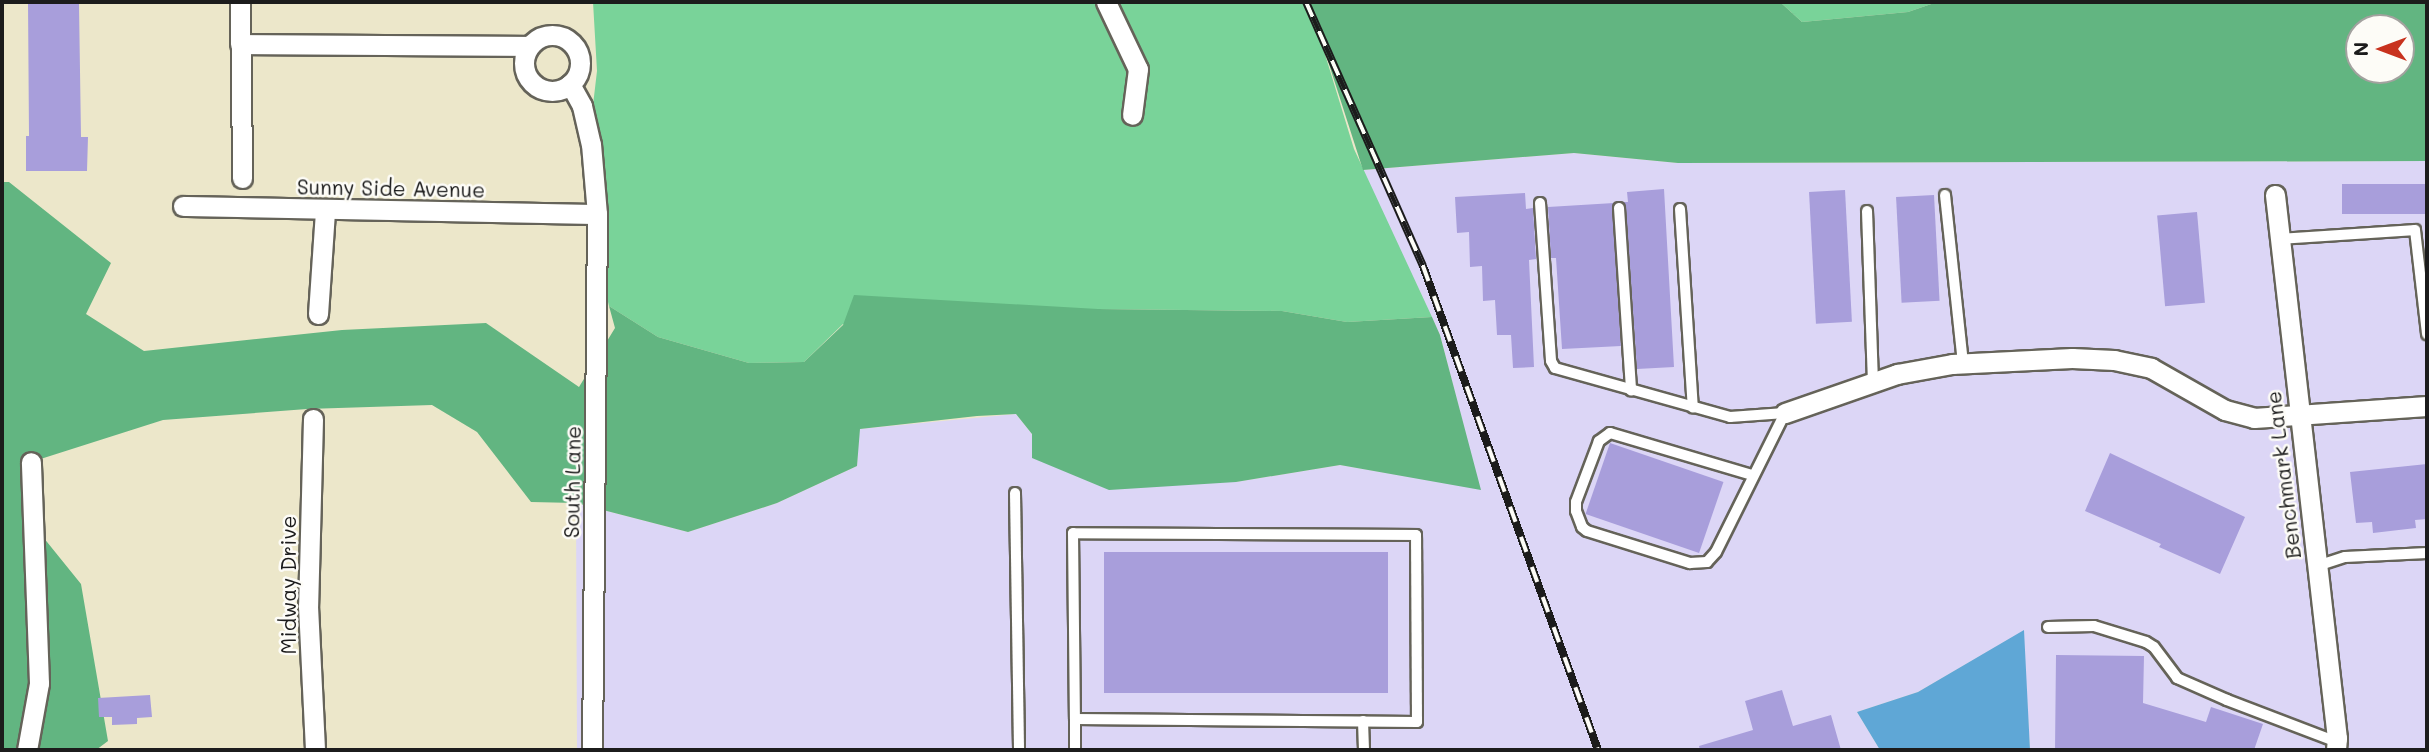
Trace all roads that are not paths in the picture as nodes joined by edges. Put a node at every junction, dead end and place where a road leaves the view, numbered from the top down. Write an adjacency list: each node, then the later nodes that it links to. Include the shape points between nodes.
1 (240, 2): 3 (street)
2 (1106, 2): 6 (street, via 1138,69)
3 (240, 44): 4 (street); 7 (street)
4 (529, 46): 5 (street, via 523,63 535,86 552,91); 5 (street, via 552,34 570,41 580,68)
5 (570, 84): 16 (street, South Lane, via 582,106 591,144)
6 (1132, 115)
7 (242, 178)
8 (1945, 195): 20 (lane)
9 (2275, 195): 17 (street, Benchmark Lane)
10 (1540, 204): 22 (lane, via 1551,361 1563,373)
11 (183, 206): 14 (street, Sunny Side Avenue)
12 (1619, 208): 22 (lane)
13 (1680, 209): 24 (lane)
14 (325, 210): 16 (street, Sunny Side Avenue); 18 (street)
15 (1867, 211): 21 (lane)
16 (597, 214): 39 (street, South Lane)
17 (2280, 239): 19 (lane, via 2415,230); 26 (street, Benchmark Lane)
18 (318, 314)
19 (2427, 334)
20 (1963, 363): 21 (street, via 1897,374); 26 (street, via 2114,360 2151,368 2225,410 2254,418)
21 (1873, 383): 25 (street)
22 (1631, 391): 24 (lane)
23 (2427, 406): 26 (street)
24 (1693, 408): 25 (lane, via 1730,417)
25 (1785, 413): 29 (lane)
26 (2299, 418): 32 (street, Benchmark Lane)
27 (313, 419): 38 (street, Midway Drive, via 309,607)
28 (31, 462): 37 (street, via 39,683)
29 (1752, 475): 29 (lane, via 1716,552 1699,564 1587,531 1576,511 1599,441 1610,433)
30 (1015, 493): 40 (lane)
31 (2427, 553): 32 (lane, via 2345,557)
32 (2316, 566): 36 (street, Benchmark Lane)
33 (2048, 627): 36 (lane, via 2094,626 2146,642 2177,678)
34 (1074, 719): 35 (lane); 35 (lane, via 1073,533 1416,535 1417,722); 41 (lane)
35 (1363, 721): 42 (lane)
36 (2336, 746)
37 (27, 750)
38 (315, 750)
39 (592, 750)
40 (1019, 750)
41 (1075, 750)
42 (1364, 750)

